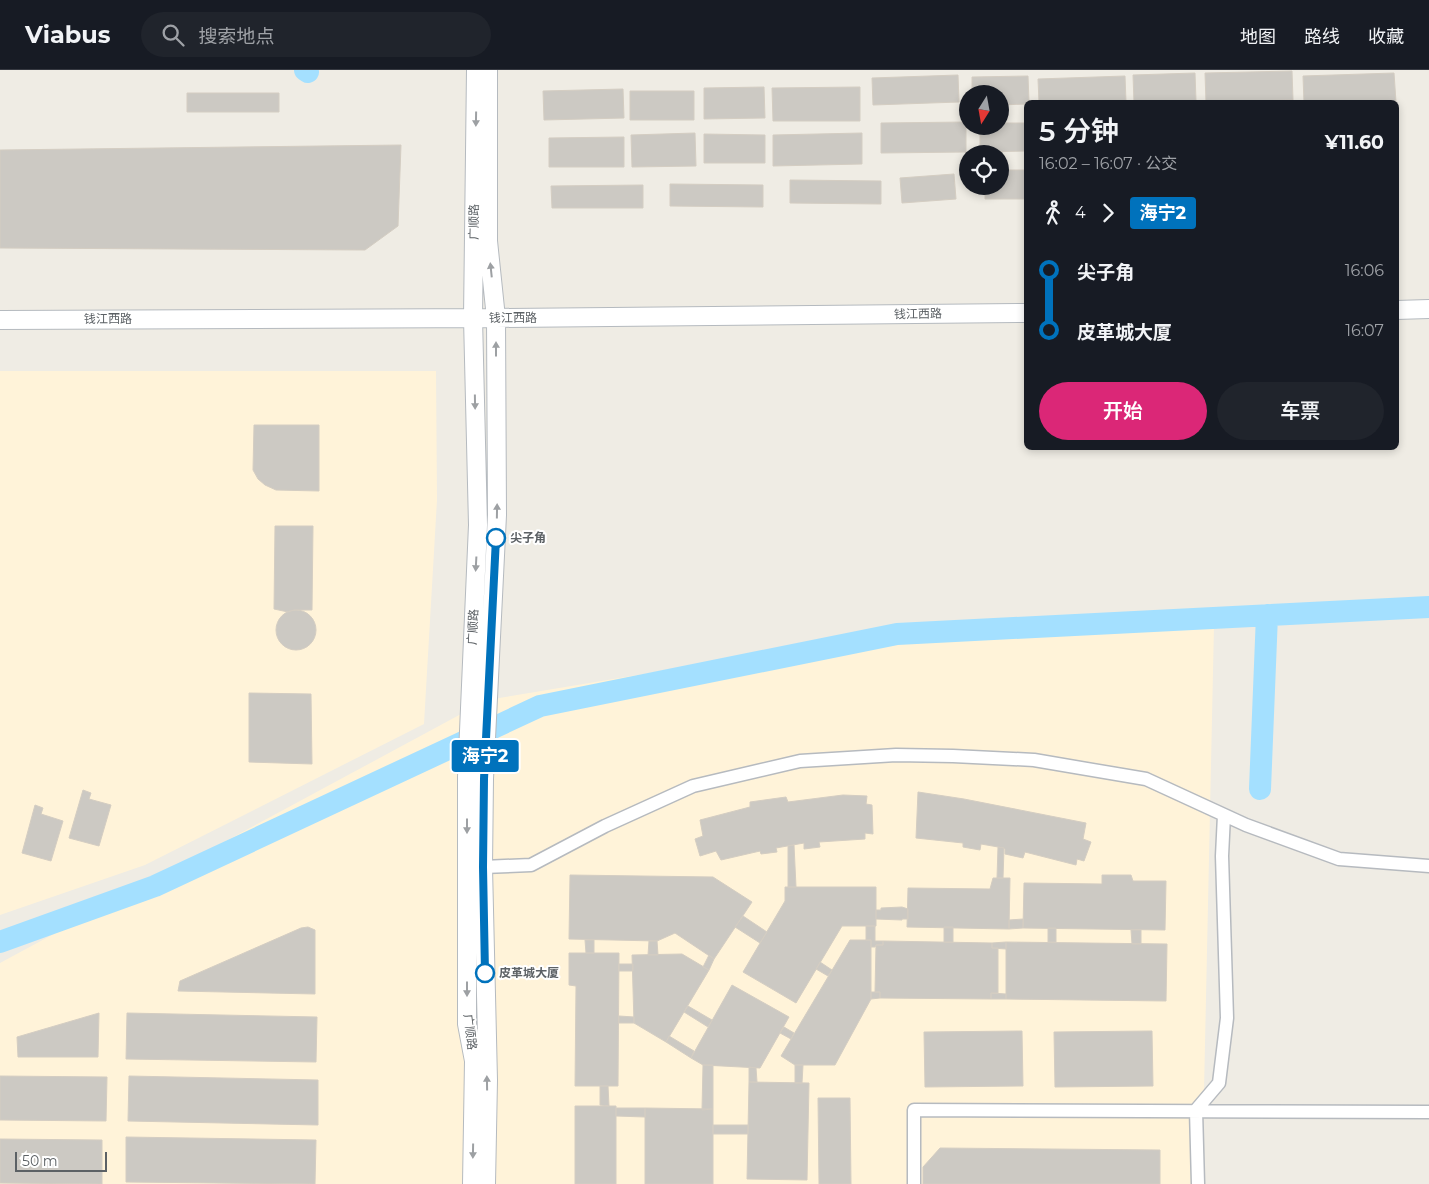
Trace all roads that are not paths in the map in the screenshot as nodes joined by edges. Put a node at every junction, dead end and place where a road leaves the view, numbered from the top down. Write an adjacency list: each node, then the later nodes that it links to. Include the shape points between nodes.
1 (476, 70): 6 (main road, 广顺路, one-way to 6)
2 (488, 70): 7 (main road, 广顺路, one-way to 2, via 488,241)
3 (1429, 309): 4 (main road)
4 (1399, 310)
5 (1024, 313): 7 (main road, 钱江西路)
6 (473, 318): 7 (main road, 钱江西路); 8 (main road, 钱江西路); 9 (main road, 广顺路, one-way to 9, via 478,525 470,694)
7 (496, 318): 9 (main road, 广顺路, one-way to 7, via 487,700 497,515)
8 (0, 320)
9 (475, 778): 12 (main road, 广顺路); 15 (main road, 广顺路, one-way to 15, via 467,1024 474,1061)
10 (1224, 815): 11 (street, via 1339,859); 12 (street, via 1146,779 1034,760 896,755 800,761 693,786 605,826 531,865); 13 (street, via 1222,856 1227,1018 1219,1083)
11 (1429, 866)
12 (483, 867): 16 (main road, 广顺路, one-way to 12, via 488,1080)
13 (1196, 1110): 14 (street); 17 (street, via 914,1110); 18 (street)
14 (1429, 1112)
15 (472, 1184)
16 (486, 1184)
17 (914, 1184)
18 (1198, 1184)

